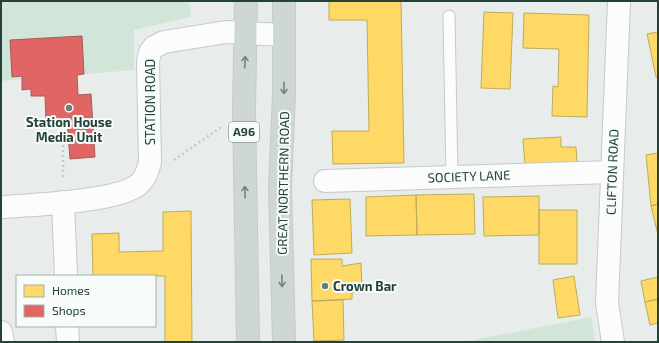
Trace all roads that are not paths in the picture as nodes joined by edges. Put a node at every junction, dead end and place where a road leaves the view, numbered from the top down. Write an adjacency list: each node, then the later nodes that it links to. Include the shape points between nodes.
1 (246, 1): 5 (main road, A96)
2 (284, 1): 6 (main road, GREAT NORTHERN ROAD)
3 (619, 1): 7 (street, CLIFTON ROAD)
4 (449, 16): 8 (lane)
5 (246, 32): 6 (street, STATION ROAD); 10 (street, STATION ROAD, via 226,32 164,42 154,47 148,61 150,162 147,174 133,189 102,198); 17 (main road, A96, one-way to 5, via 244,111)
6 (284, 35): 18 (main road, GREAT NORTHERN ROAD, one-way to 18, via 280,186)
7 (612, 172): 8 (street, SOCIETY LANE); 19 (street, CLIFTON ROAD, via 607,303)
8 (452, 177): 9 (street, SOCIETY LANE)
9 (325, 181)
10 (63, 202): 11 (street, STATION ROAD); 12 (street)
11 (1, 207)
12 (66, 275)
13 (68, 327): 16 (street)
14 (1, 332): 15 (street)
15 (3, 342)
16 (68, 342)
17 (248, 342)
18 (284, 342)
19 (613, 342)

